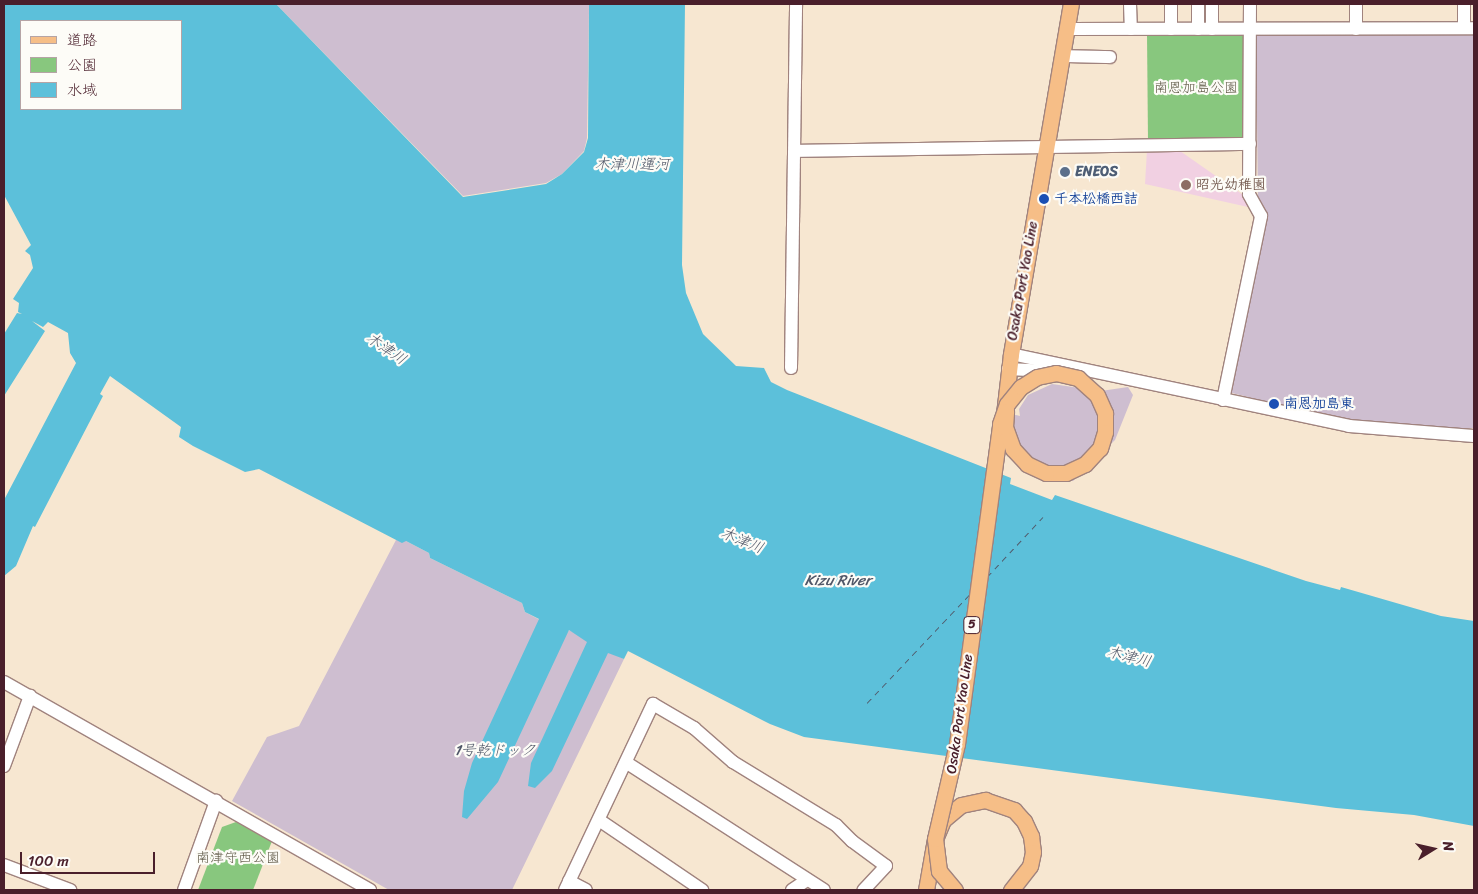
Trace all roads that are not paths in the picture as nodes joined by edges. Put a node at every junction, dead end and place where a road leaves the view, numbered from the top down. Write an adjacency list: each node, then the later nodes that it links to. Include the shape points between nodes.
1 (796, 4): 22 (street)
2 (1071, 4): 11 (main road, Osaka Port Yao Line / 5)
3 (1130, 4): 12 (street)
4 (1171, 4): 13 (street)
5 (1198, 4): 14 (street)
6 (1212, 4): 15 (street)
7 (1250, 4): 16 (street)
8 (1356, 4): 17 (street)
9 (1464, 4): 10 (street)
10 (1469, 28): 17 (street)
11 (1067, 29): 12 (street); 18 (main road, Osaka Port Yao Line / 5)
12 (1131, 29): 13 (street)
13 (1171, 29): 14 (street)
14 (1198, 29): 15 (street)
15 (1212, 29): 16 (street)
16 (1250, 29): 17 (street); 20 (street)
17 (1356, 29)
18 (1062, 56): 19 (street); 21 (main road, Osaka Port Yao Line / 5)
19 (1110, 57)
20 (1250, 144): 21 (street); 27 (street, via 1249,194 1261,216)
21 (1046, 147): 22 (street); 23 (main road, Osaka Port Yao Line / 5)
22 (795, 151): 24 (street)
23 (1011, 354): 25 (main road, Osaka Port Yao Line / 5); 26 (street)
24 (791, 368)
25 (1008, 369): 26 (street); 47 (main road, Osaka Port Yao Line / 5, bridge, via 1003,410 1004,418 1006,427 1009,440 1019,456 1041,471 1061,473 1085,463 1101,443 1105,418 1097,396 1077,379 1053,374 1027,383 1009,402 1005,416 1005,423 1008,440 1012,449 1019,457 1036,470 1046,473 1056,474 1066,473 1086,464 1100,448 1106,423 1105,413 1097,395 1088,385 1081,380 1071,376 1056,373 1037,377 1030,381 1021,387 1007,404 1005,410 1003,417 1000,424 957,744 934,838 939,871)
26 (1109, 374): 27 (street)
27 (1223, 400): 28 (street, via 1349,426)
28 (1474, 436)
29 (4, 682): 30 (street)
30 (30, 696): 32 (street); 33 (street)
31 (627, 763): 34 (street); 36 (street); 45 (street, via 653,704 694,728 733,762 836,824 852,841 886,866)
32 (4, 766)
33 (216, 801): 39 (street); 40 (street)
34 (599, 820): 37 (street); 42 (street)
35 (4, 865): 38 (street)
36 (807, 880): 43 (street); 44 (street)
37 (567, 886): 41 (street)
38 (70, 890)
39 (184, 890)
40 (370, 890)
41 (586, 890)
42 (702, 890)
43 (792, 890)
44 (824, 890)
45 (864, 890)
46 (926, 890): 48 (main road, 5, bridge, via 935,839 943,820 961,805 990,800 1014,810 1028,828 1033,852 1026,875)
47 (956, 890): 48 (main road, 5, bridge, via 939,871 935,839 940,825 950,813 964,803 982,799 998,801 1013,808 1031,834 1034,848 1032,864 1023,880)
48 (1012, 890)

